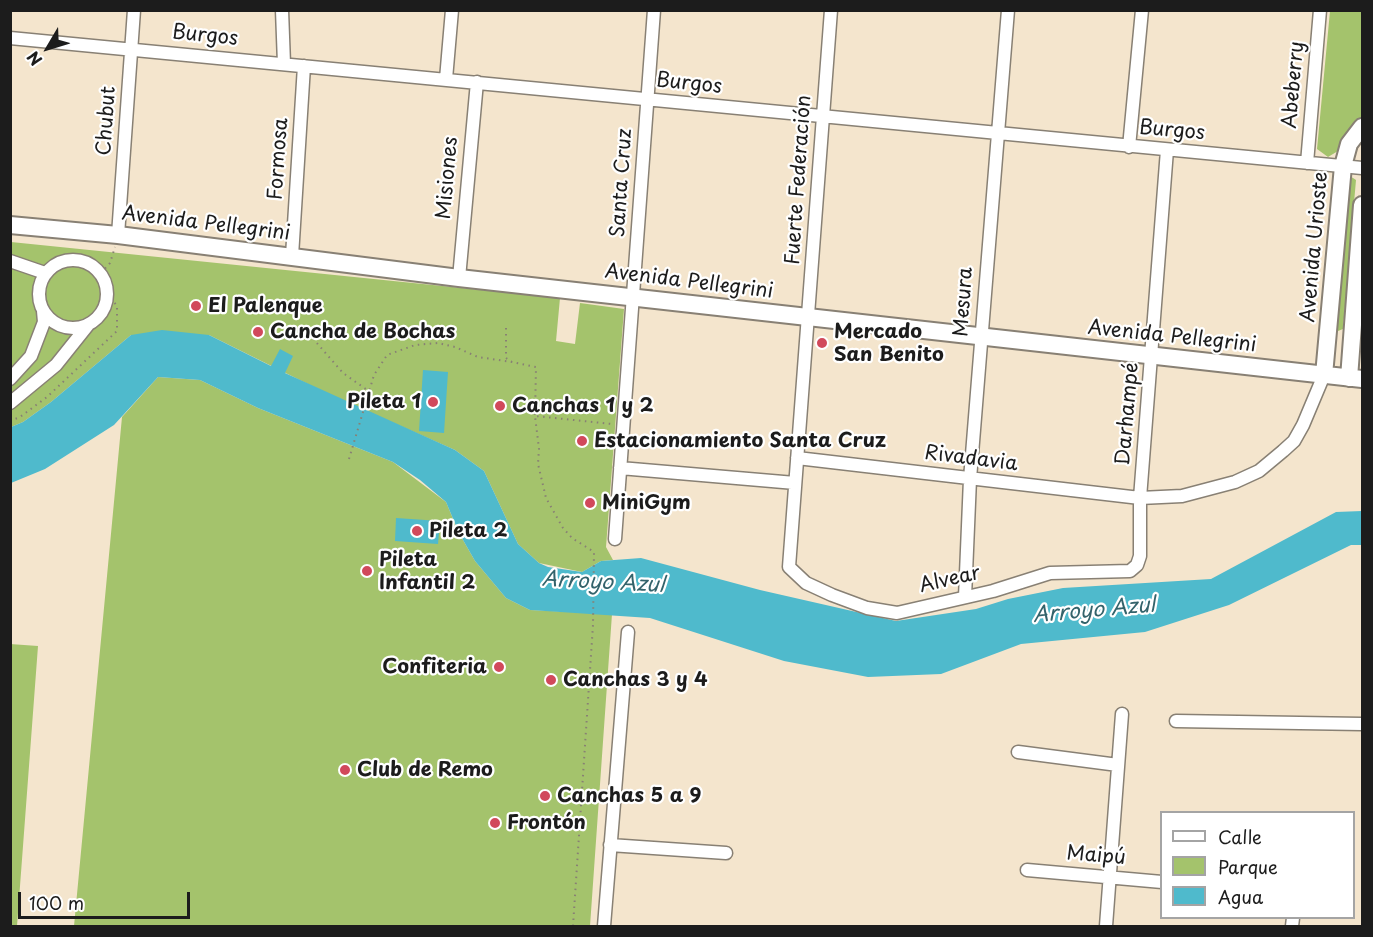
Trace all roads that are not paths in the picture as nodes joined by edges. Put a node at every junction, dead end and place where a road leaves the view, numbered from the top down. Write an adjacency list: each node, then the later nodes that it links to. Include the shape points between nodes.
1 (134, 10): 10 (street, Chubut)
2 (282, 10): 11 (street)
3 (452, 10): 13 (street)
4 (654, 10): 15 (street, Santa Cruz)
5 (831, 10): 16 (street, Fuerte Federación)
6 (1008, 10): 18 (street, Mesura)
7 (1142, 10): 19 (street)
8 (1320, 10): 21 (street, Abeberry)
9 (10, 38): 10 (street, Burgos)
10 (132, 48): 11 (street, Burgos); 26 (street, Chubut)
11 (284, 64): 12 (street, Burgos)
12 (304, 66): 13 (street, Burgos); 27 (street, Formosa)
13 (446, 79): 14 (street, Burgos)
14 (477, 82): 15 (street, Burgos); 30 (street, Misiones)
15 (647, 99): 16 (street, Burgos); 31 (street, Santa Cruz)
16 (824, 117): 18 (street, Burgos); 33 (street, Fuerte Federación)
17 (1362, 127): 22 (main road, Avenida Urioste, via 1349,144)
18 (997, 134): 19 (street, Burgos); 35 (street, Mesura)
19 (1129, 147): 20 (street, Burgos)
20 (1167, 150): 21 (street, Burgos); 36 (street, Darhampé)
21 (1307, 163): 22 (street, Burgos)
22 (1343, 166): 23 (street, Burgos); 37 (main road, Avenida Urioste)
23 (1362, 168)
24 (1362, 205): 38 (main road)
25 (10, 225): 26 (main road, Avenida Pellegrini)
26 (118, 235): 27 (main road, Avenida Pellegrini)
27 (292, 256): 30 (main road, Avenida Pellegrini)
28 (10, 261): 29 (street)
29 (45, 273): 32 (street, via 39,291); 34 (street, via 60,262 78,259 101,273 108,294 102,313)
30 (459, 278): 31 (main road, Avenida Pellegrini, via 507,288)
31 (633, 296): 33 (main road, Avenida Pellegrini); 42 (street, Santa Cruz)
32 (43, 311): 34 (street, via 58,325); 39 (street, via 44,322 31,356)
33 (808, 317): 35 (main road, Avenida Pellegrini); 41 (street, Fuerte Federación)
34 (88, 325): 40 (street, via 56,365)
35 (981, 336): 36 (main road, Avenida Pellegrini); 43 (street, Mesura)
36 (1153, 356): 37 (main road, Avenida Pellegrini); 45 (street, Darhampé)
37 (1324, 375): 38 (main road, Avenida Pellegrini); 45 (street, via 1294,441 1259,471 1235,482 1182,496)
38 (1356, 378)
39 (10, 379)
40 (10, 403)
41 (797, 458): 43 (street, Rivadavia); 44 (street, Fuerte Federación)
42 (620, 468): 44 (street); 46 (street, Santa Cruz)
43 (970, 478): 45 (street, Rivadavia); 49 (street, Mesura)
44 (795, 483): 47 (street, Fuerte Federación)
45 (1140, 498): 48 (street, Darhampé, via 1139,561)
46 (615, 539)
47 (789, 567): 49 (street, Alvear, via 797,577 824,591 884,612 897,613)
48 (1130, 571): 49 (street, Alvear, via 1050,573)
49 (965, 597)
50 (628, 632): 56 (street)
51 (1122, 714): 55 (street)
52 (1176, 721): 53 (street)
53 (1362, 724)
54 (1018, 752): 55 (street)
55 (1118, 765): 59 (street)
56 (610, 845): 57 (street); 61 (street)
57 (726, 853)
58 (1027, 870): 59 (street, Maipú)
59 (1110, 877): 60 (street, Maipú); 62 (street)
60 (1160, 882)
61 (604, 927)
62 (1106, 927)

